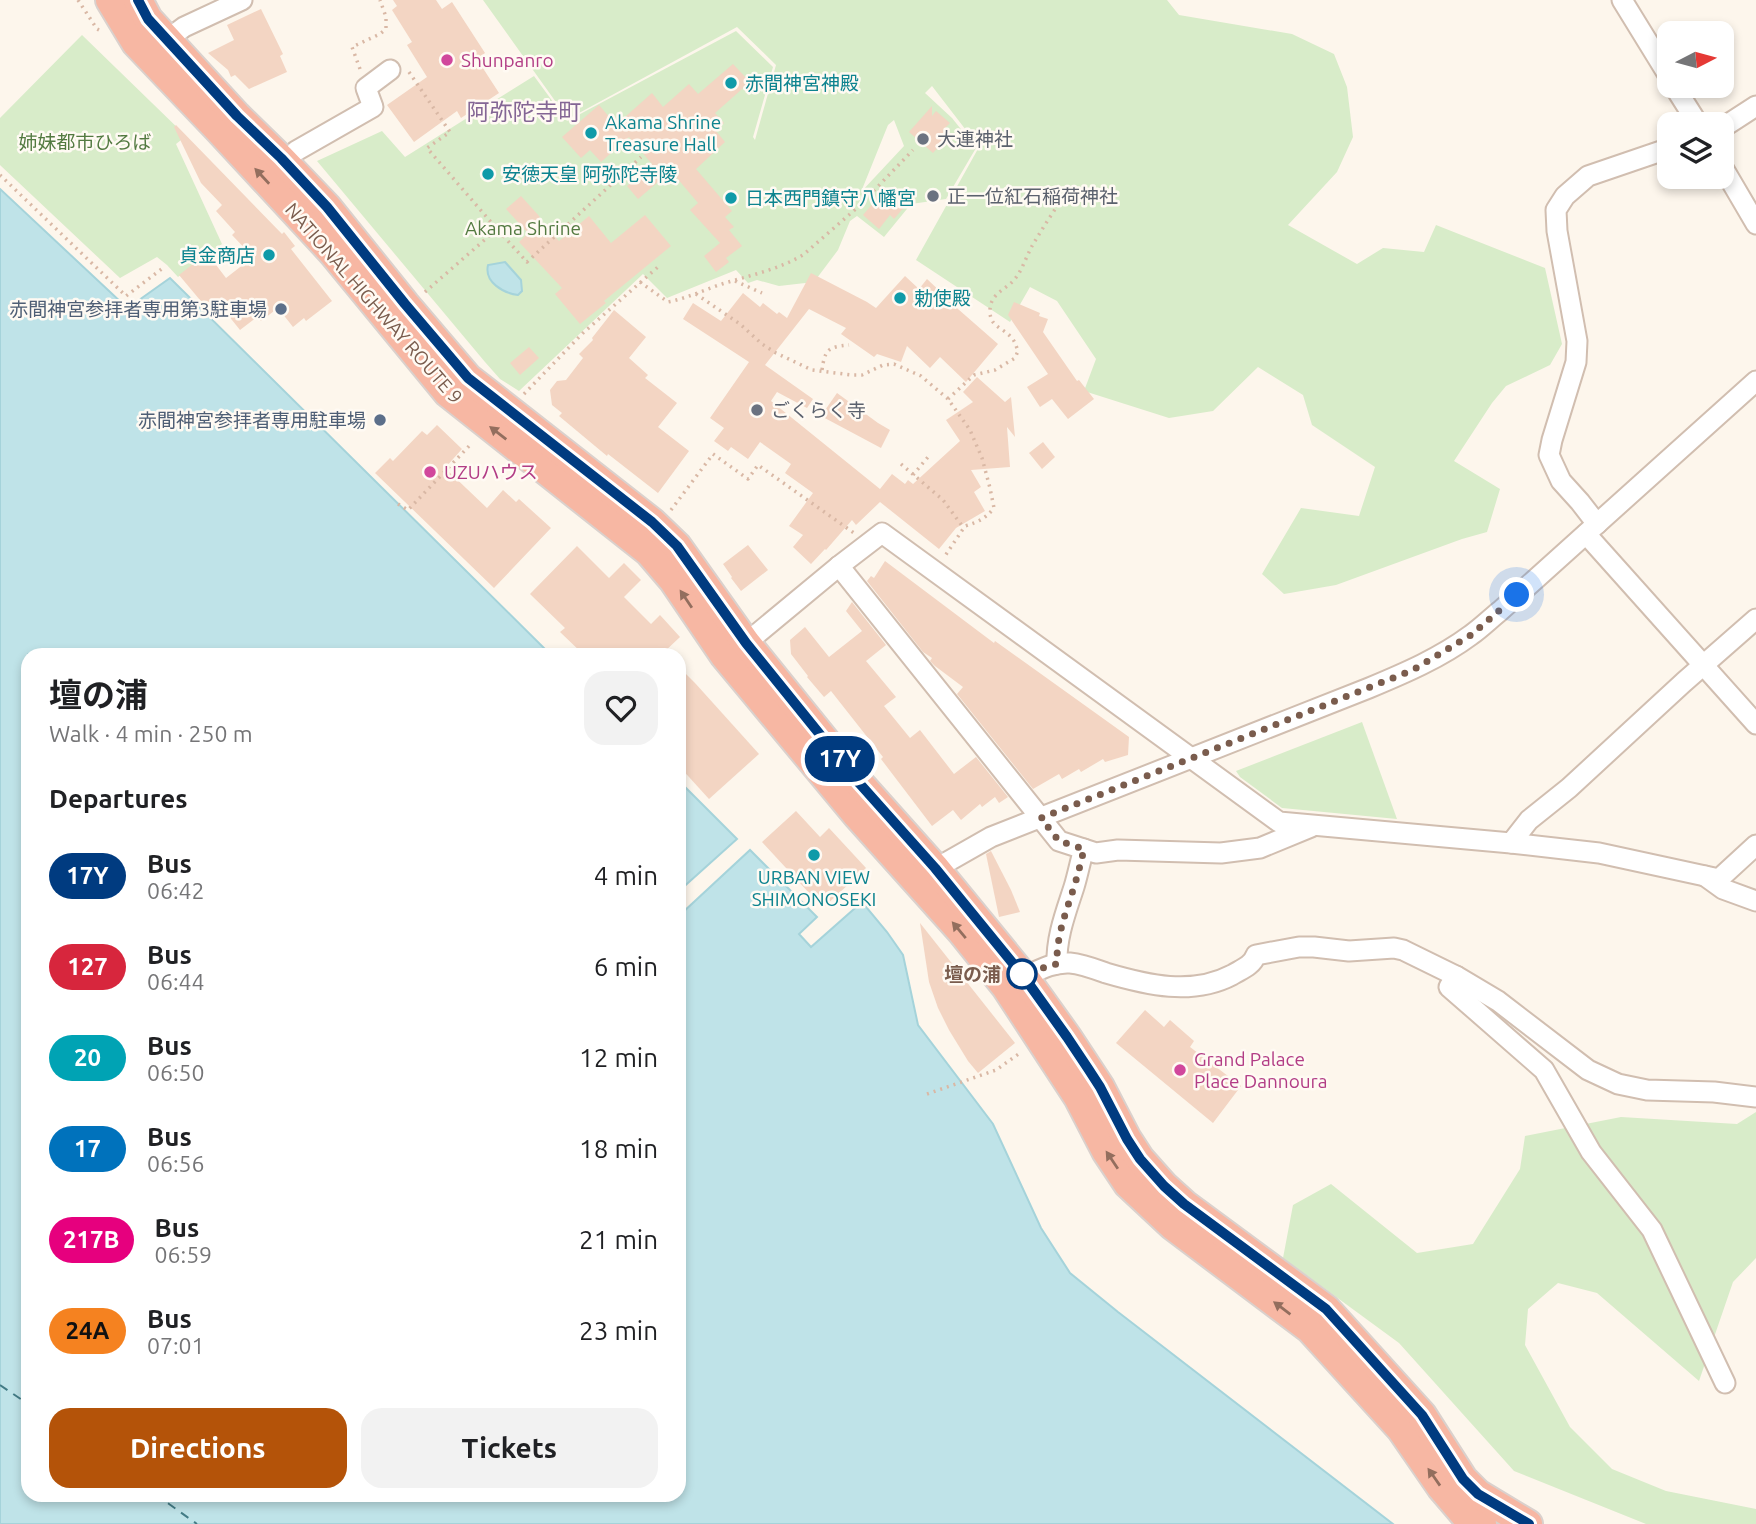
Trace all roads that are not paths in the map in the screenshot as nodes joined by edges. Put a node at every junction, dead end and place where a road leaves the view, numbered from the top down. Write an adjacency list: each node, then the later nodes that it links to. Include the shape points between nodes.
1 (110, 0): 18 (highway, NATIONAL HIGHWAY ROUTE 9, one-way to 1, via 649,552 448,393 333,253 136,43)
2 (138, 0): 5 (highway, NATIONAL HIGHWAY ROUTE 9, via 148,19)
3 (242, 0): 5 (street)
4 (1622, 0): 6 (street)
5 (168, 39): 18 (highway, NATIONAL HIGHWAY ROUTE 9, via 327,207 468,378 677,546)
6 (1657, 57)
7 (390, 71): 10 (street, via 366,88 373,107)
8 (1756, 106): 9 (street)
9 (1734, 120)
10 (296, 150)
11 (1657, 152): 15 (street, via 1588,176 1556,210 1577,341 1576,362 1549,456 1561,481 1580,502)
12 (1734, 187): 13 (street)
13 (1756, 225)
14 (1756, 381): 15 (street)
15 (1591, 529): 19 (street); 21 (street, via 1471,635 1413,670)
16 (839, 566): 18 (street); 21 (street, via 882,533); 22 (street)
17 (1756, 618): 19 (street)
18 (735, 649): 27 (highway, NATIONAL HIGHWAY ROUTE 9, via 860,784)
19 (1704, 666): 20 (street); 24 (street, via 1529,820)
20 (1756, 724)
21 (1191, 758): 22 (street); 23 (street, via 1279,822)
22 (1041, 818): 26 (street, via 1059,841); 27 (street, via 991,837)
23 (1315, 825): 24 (street); 26 (street, via 1245,851 1100,853)
24 (1511, 843): 28 (street, via 1599,853)
25 (1756, 845): 28 (street, via 1718,878)
26 (1084, 849): 30 (street, via 1059,935)
27 (926, 874): 32 (highway, NATIONAL HIGHWAY ROUTE 9); 35 (highway, NATIONAL HIGHWAY ROUTE 9, one-way to 27, via 1464,1514 1401,1429 1310,1329 1173,1226 1128,1184 1078,1097)
28 (1706, 876): 29 (street, via 1723,889)
29 (1756, 901)
30 (1057, 964): 31 (street, via 1186,987 1228,977 1253,963 1256,955 1290,948 1394,948); 32 (street)
31 (1456, 976): 33 (street, via 1498,1001 1588,1070 1618,1084); 34 (street, via 1449,987 1544,1070 1591,1152 1652,1230)
32 (1024, 977): 36 (highway, NATIONAL HIGHWAY ROUTE 9, via 1100,1087 1133,1149 1164,1186 1326,1309 1422,1415 1463,1479 1478,1494)
33 (1756, 1097)
34 (1725, 1383)
35 (1482, 1524)
36 (1528, 1524)

